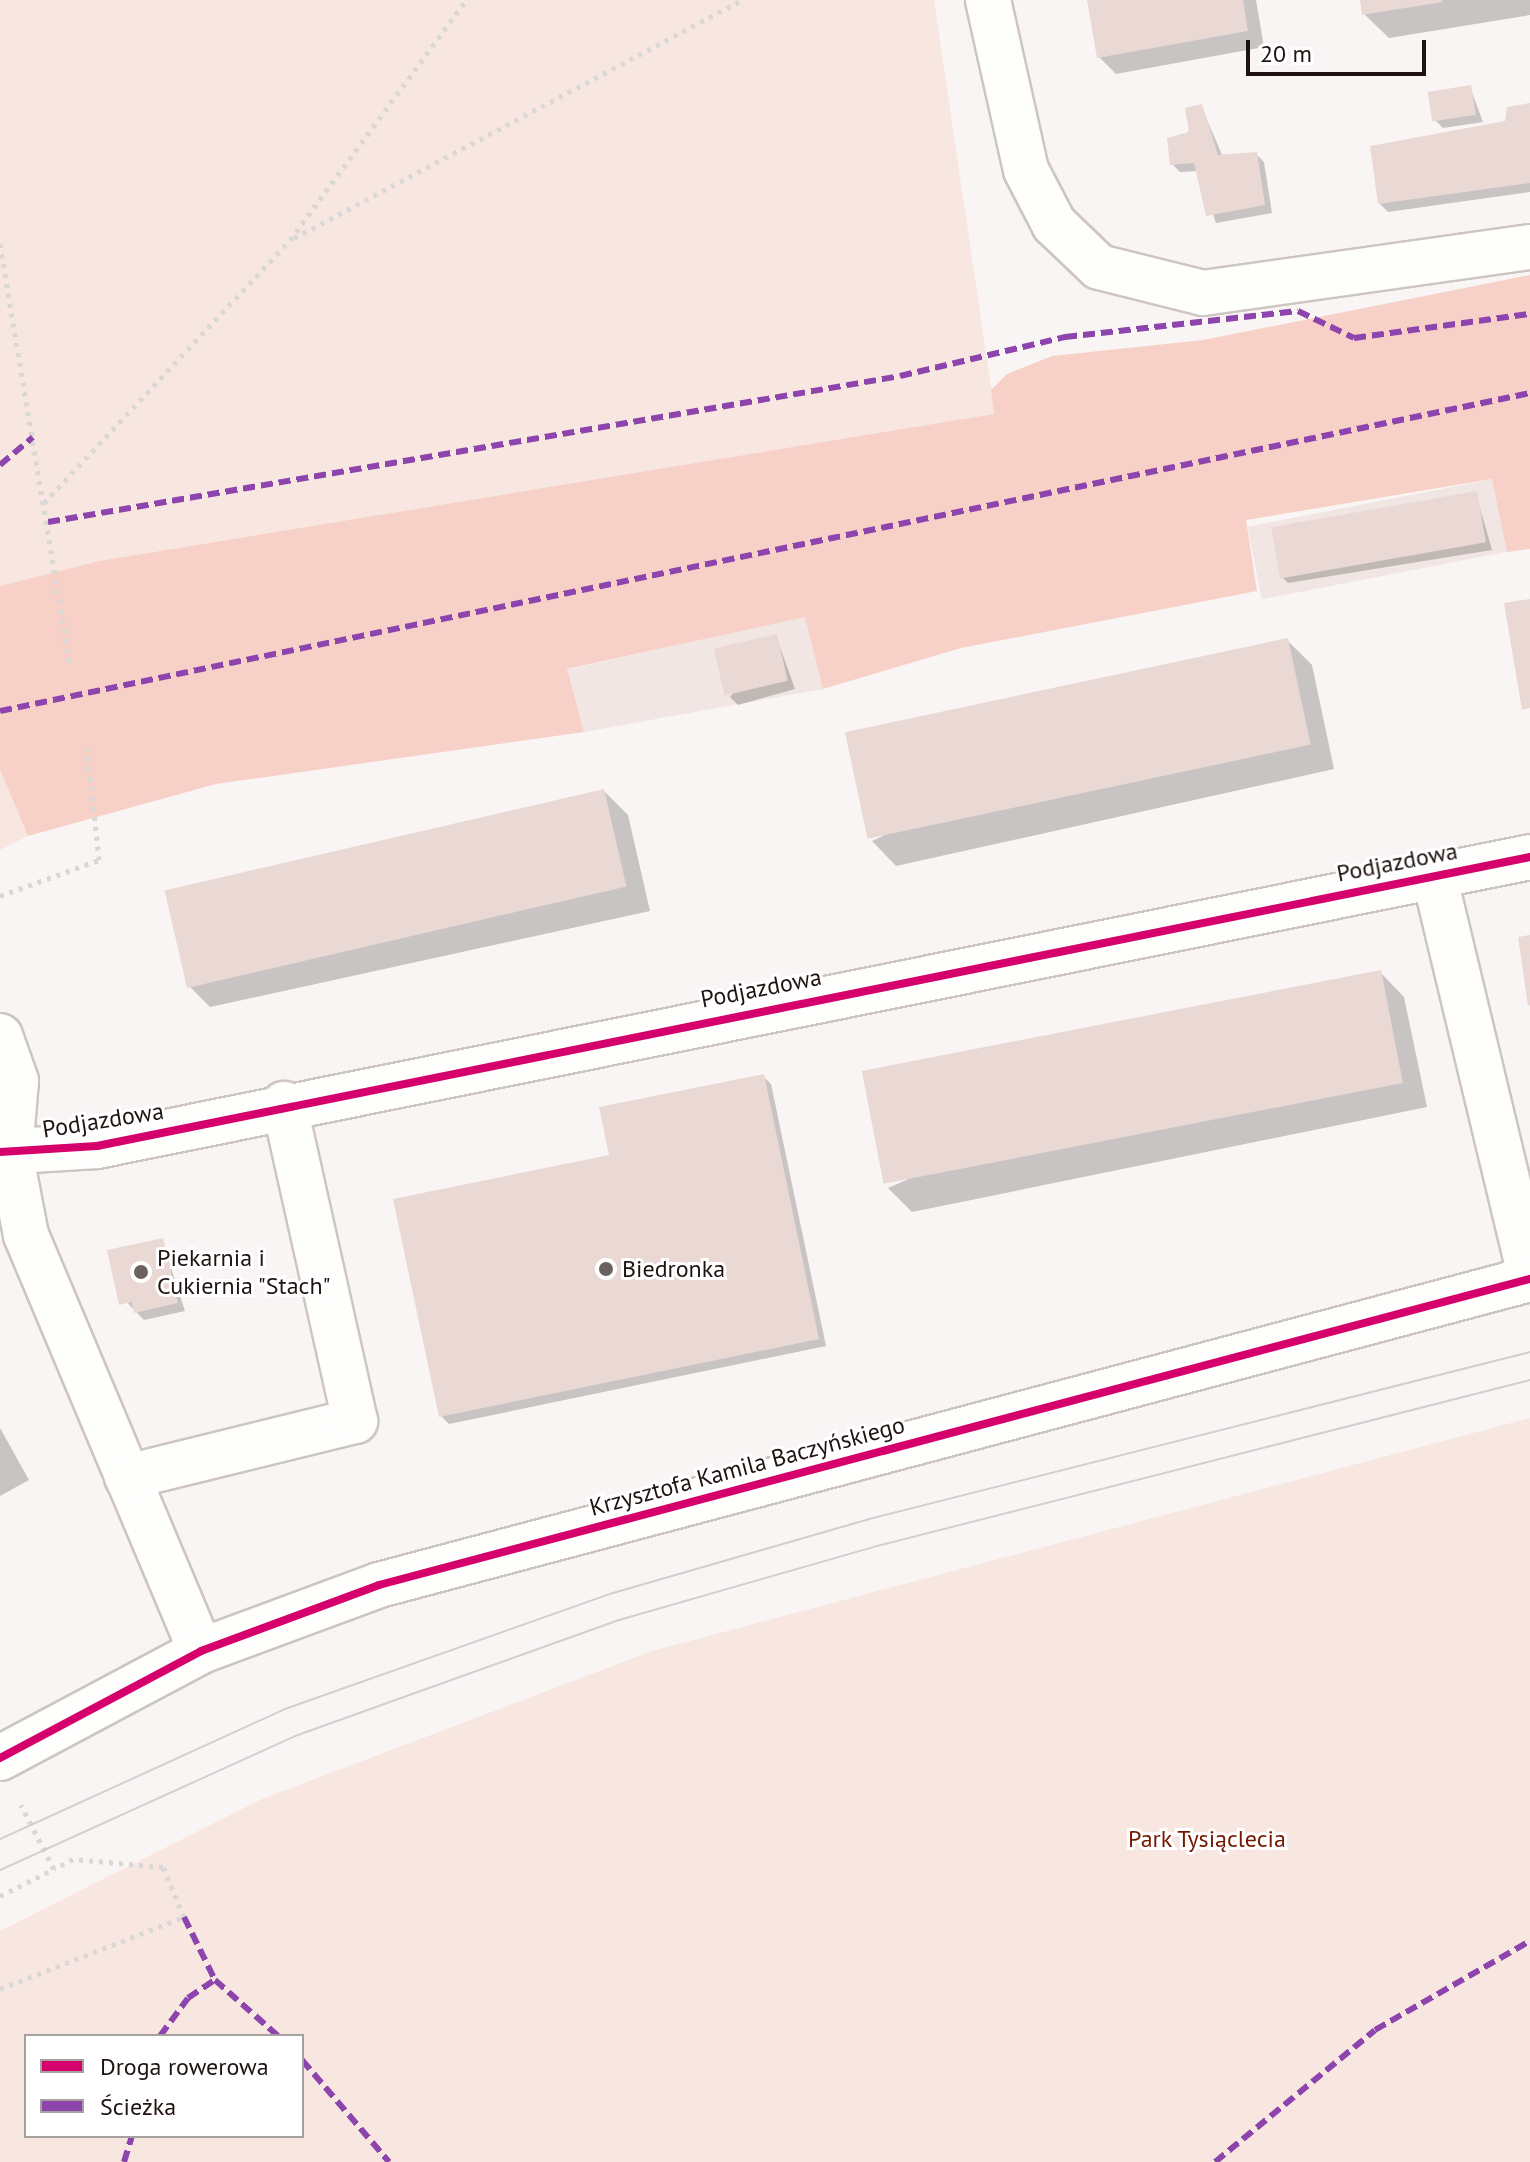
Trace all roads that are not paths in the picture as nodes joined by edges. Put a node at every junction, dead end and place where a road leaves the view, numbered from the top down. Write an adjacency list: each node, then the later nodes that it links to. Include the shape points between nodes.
1 (988, 0): 2 (street, via 1026,170 1054,224 1099,267 1203,293)
2 (1530, 247)
3 (1530, 857): 4 (street, Podjazdowa)
4 (1434, 875): 6 (street, Podjazdowa); 8 (street)
5 (0, 1036): 7 (street, via 16,1081)
6 (284, 1104): 7 (street, Podjazdowa, via 97,1146); 9 (street, via 355,1421)
7 (5, 1152): 9 (street, via 26,1235)
8 (1530, 1277): 10 (street, Krzysztofa Kamila Baczyńskiego, via 379,1585)
9 (127, 1477): 10 (street)
10 (201, 1651): 11 (street, Krzysztofa Kamila Baczyńskiego)
11 (0, 1758)

